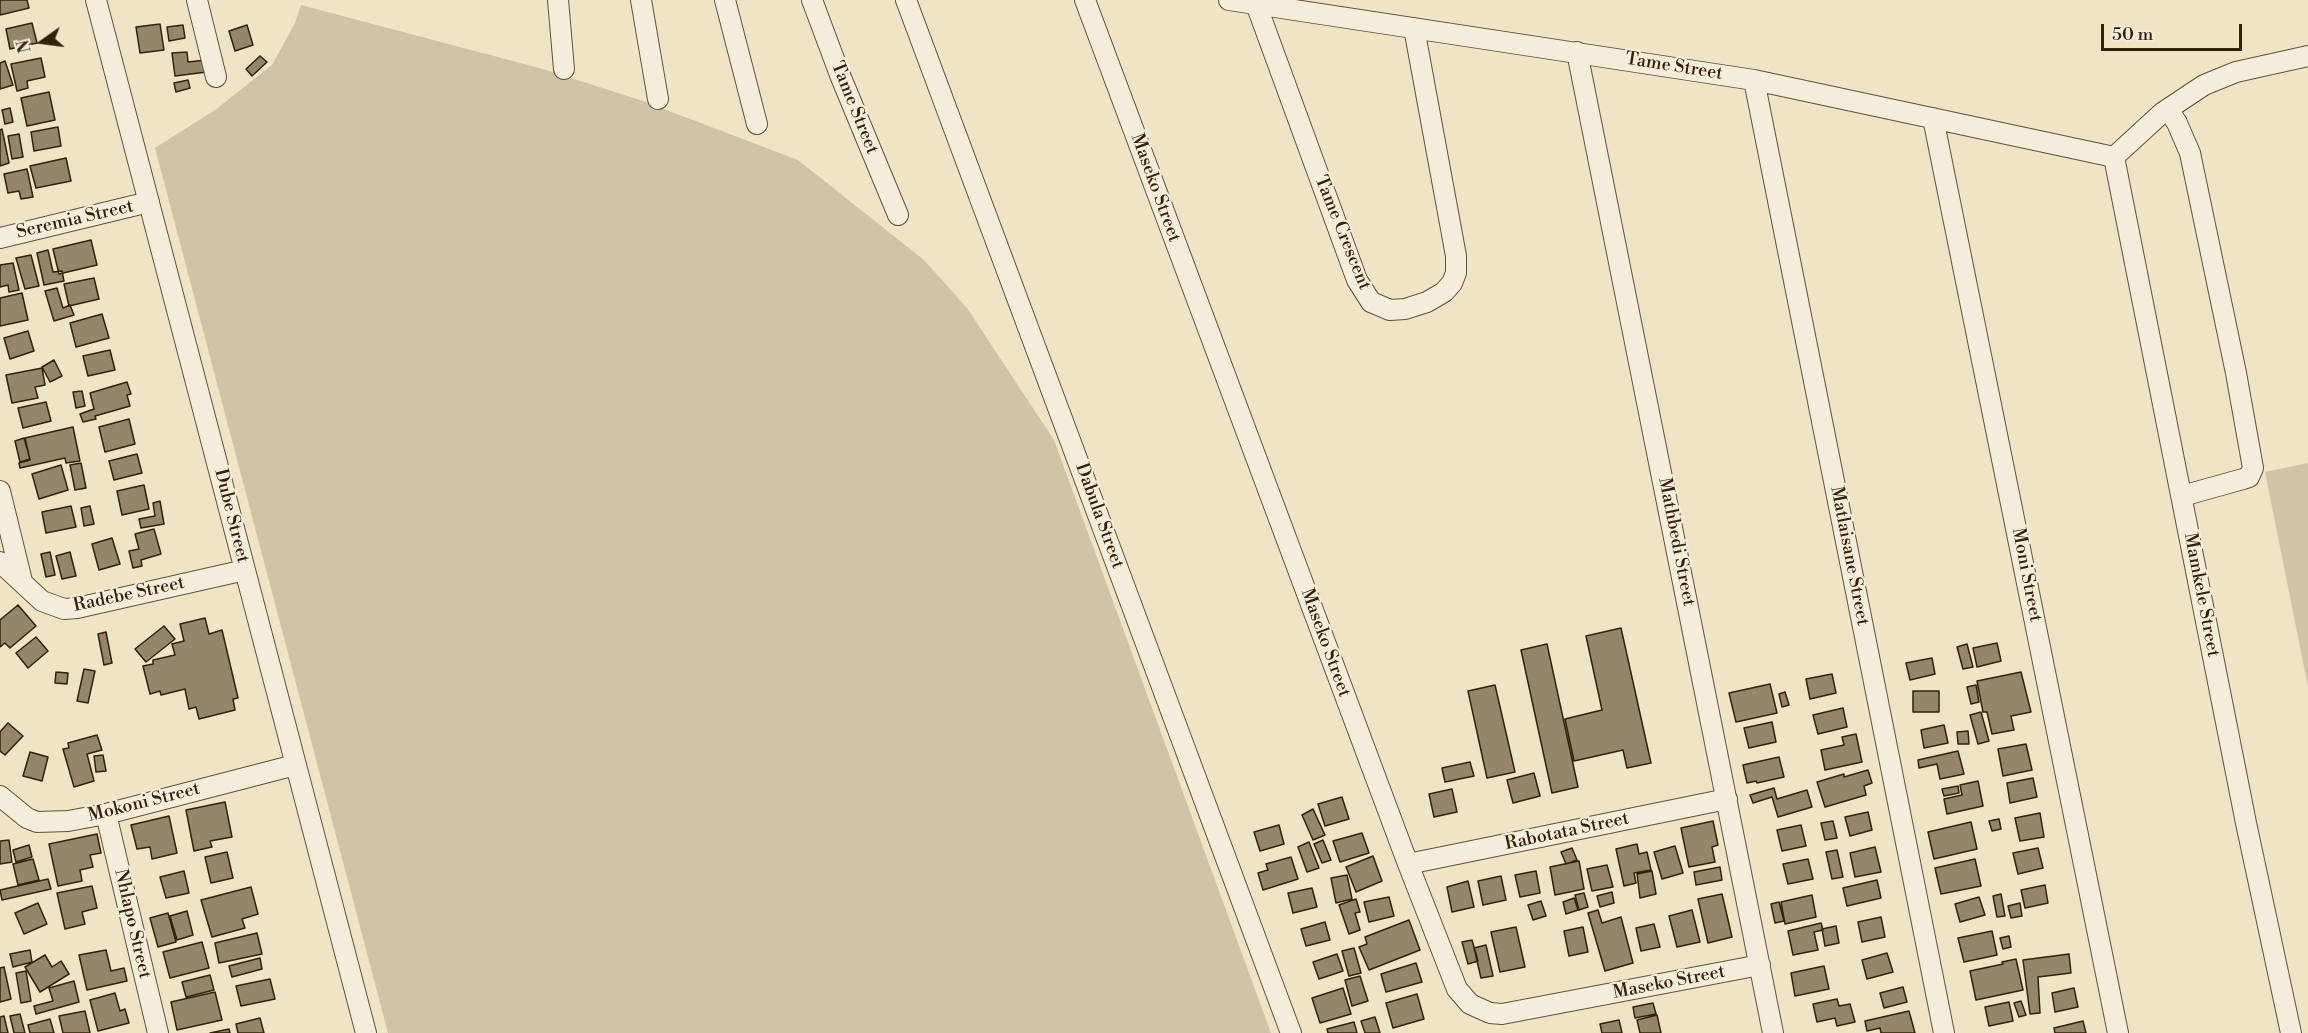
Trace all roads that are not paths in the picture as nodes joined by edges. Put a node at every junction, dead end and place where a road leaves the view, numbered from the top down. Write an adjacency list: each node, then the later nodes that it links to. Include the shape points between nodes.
1 (96, 0): 22 (street, Dube Street)
2 (197, 0): 15 (street)
3 (558, 0): 14 (street)
4 (641, 0): 17 (street)
5 (725, 0): 20 (street)
6 (812, 0): 23 (street, Tame Street)
7 (906, 0): 38 (street, Dabula Street)
8 (1085, 0): 34 (street, Maseko Street)
9 (1229, 0): 10 (street, Tame Street)
10 (1256, 4): 11 (street, Tame Street); 11 (street, Tame Crescent, via 1357,280 1371,302 1390,310 1427,302 1444,292 1456,273)
11 (1414, 28): 12 (street, Tame Street)
12 (1577, 52): 16 (street, Tame Street); 32 (street, Mathbedi Street)
13 (2308, 56): 18 (street, via 2236,72 2204,85)
14 (564, 69)
15 (216, 77)
16 (1754, 80): 19 (street, Tame Street); 40 (street, Matlaisane Street)
17 (658, 99)
18 (2168, 109): 21 (street); 26 (street, via 2190,153 2253,462 2249,477)
19 (1934, 117): 21 (street, Tame Street); 41 (street, Moni Street)
20 (757, 124)
21 (2114, 157): 26 (street, Mamkele Street)
22 (149, 202): 24 (street, Seremia Street); 28 (street, Dube Street)
23 (898, 215)
24 (0, 238)
25 (0, 491): 29 (street)
26 (2182, 496): 42 (street, Mamkele Street)
27 (0, 562): 29 (street, Radebe Street)
28 (245, 570): 29 (street, Radebe Street, via 64,609 42,601); 30 (street, Dube Street)
29 (22, 581)
30 (295, 765): 33 (street, Mokoni Street); 37 (street, Dube Street)
31 (0, 796): 33 (street, Mokoni Street, via 37,822 68,822)
32 (1727, 799): 34 (street, Rabotata Street); 35 (street, Mathbedi Street)
33 (106, 814): 36 (street, Nhlapo Street)
34 (1408, 864): 35 (street, Maseko Street, via 1457,989 1470,1004 1490,1013 1514,1013)
35 (1760, 965): 39 (street, Mathbedi Street)
36 (158, 1033)
37 (366, 1033)
38 (1291, 1033)
39 (1773, 1033)
40 (1944, 1033)
41 (2118, 1033)
42 (2291, 1033)

